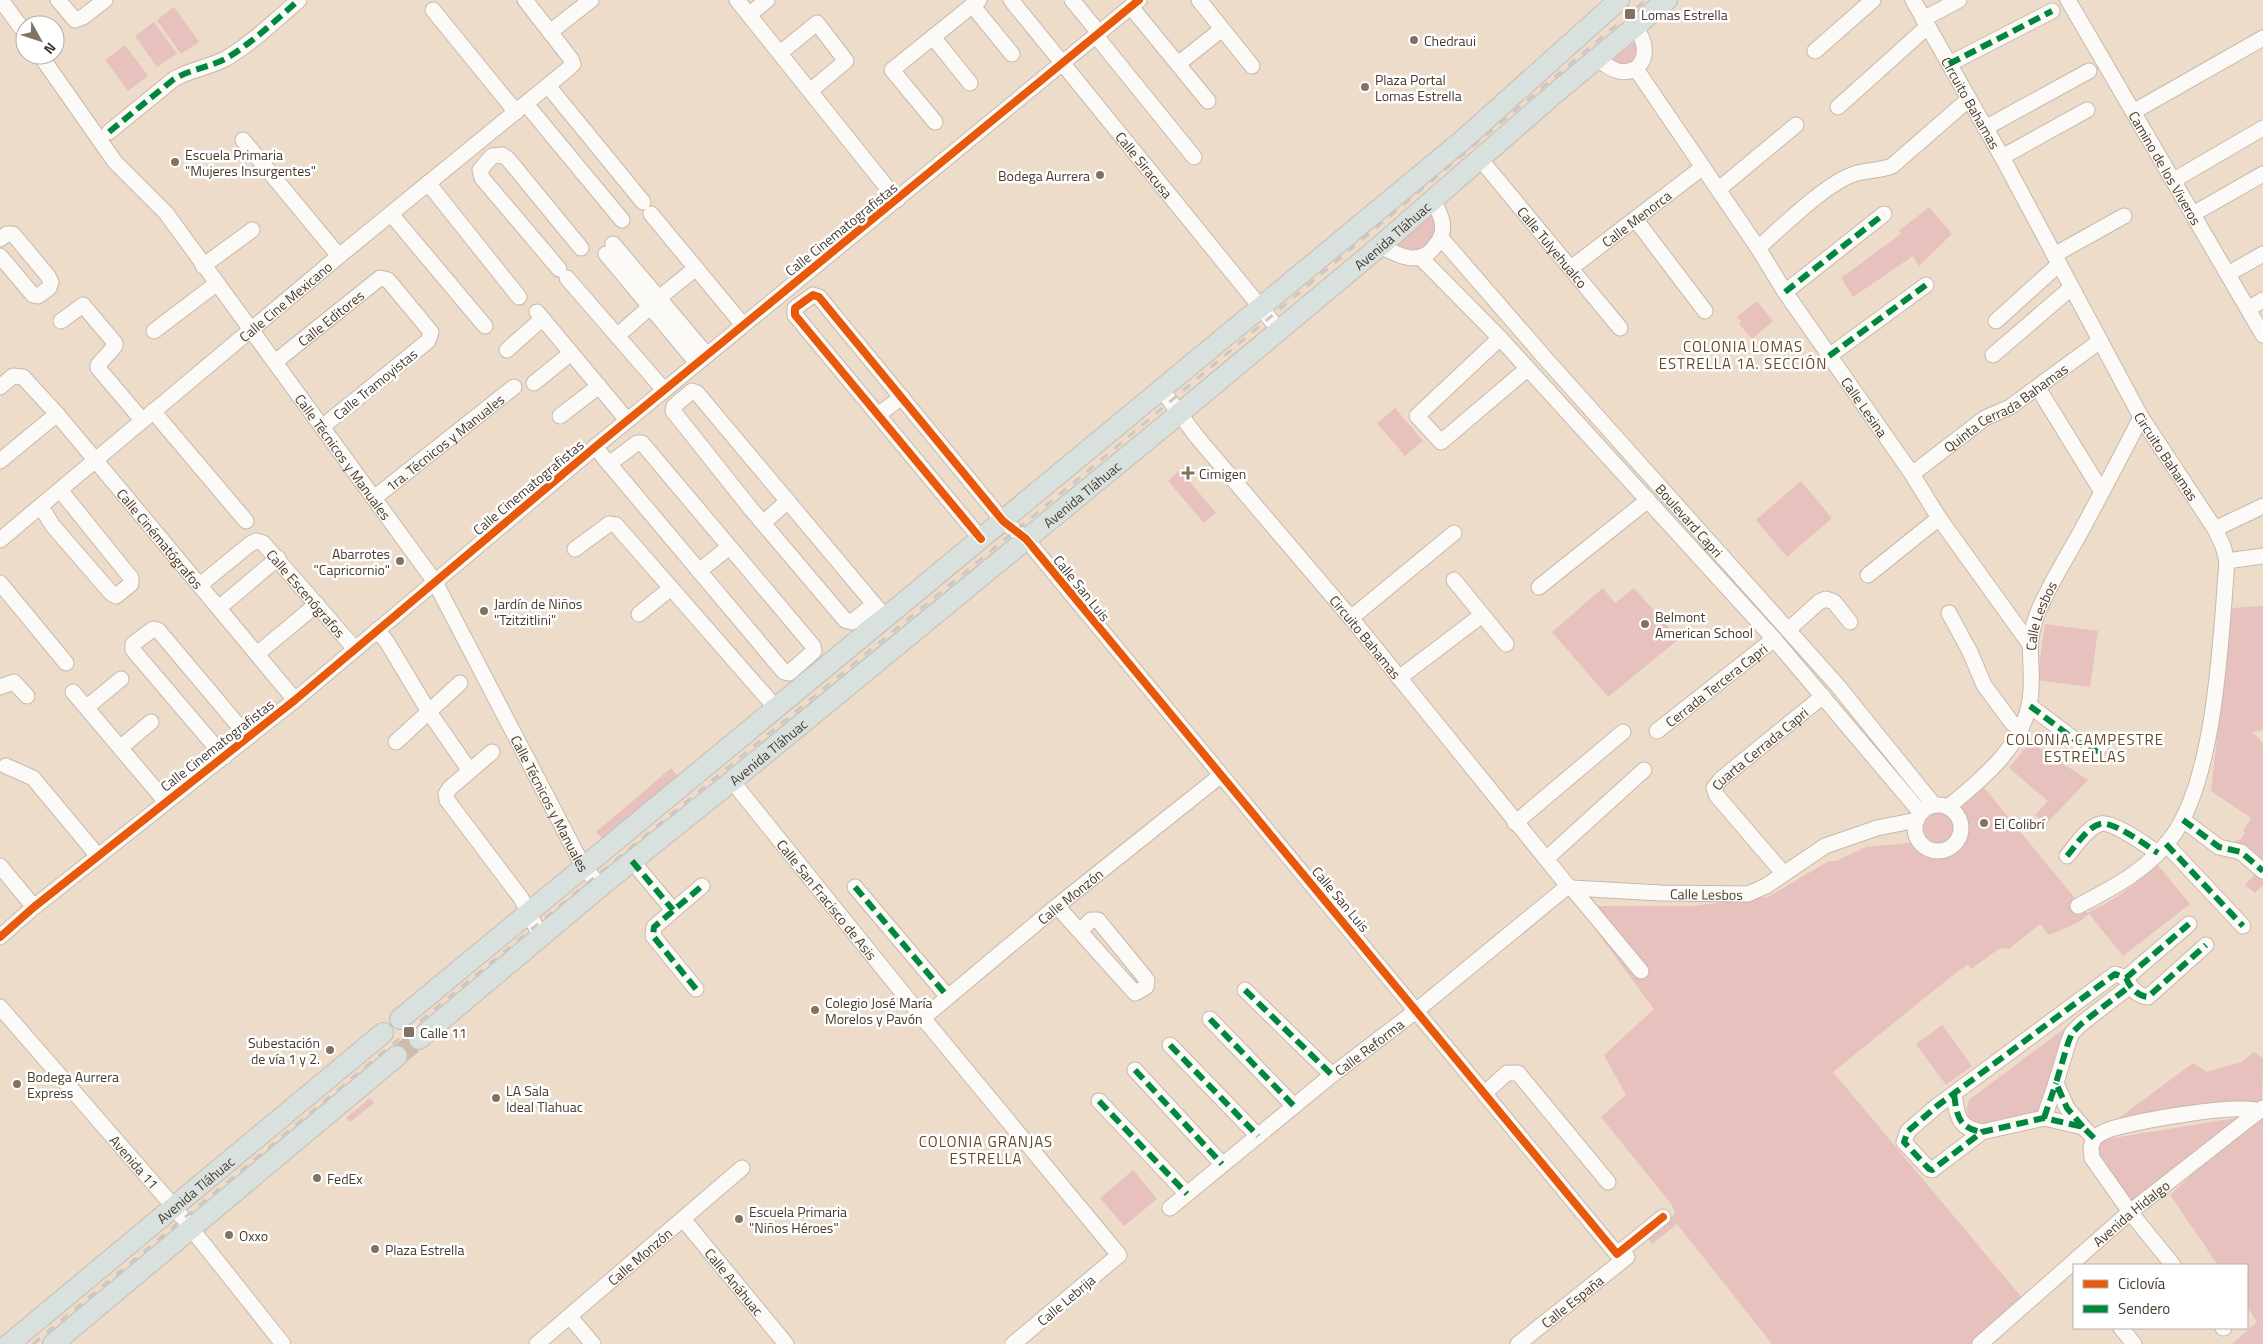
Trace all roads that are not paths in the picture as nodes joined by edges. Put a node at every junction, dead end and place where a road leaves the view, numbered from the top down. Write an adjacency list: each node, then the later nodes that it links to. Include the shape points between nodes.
1 (1, 0): 23 (street)
2 (58, 0): 3 (street, via 75,20 83,18)
3 (105, 0)
4 (299, 0): 55 (street, via 227,58 174,79)
5 (526, 0): 27 (street)
6 (591, 0): 27 (street)
7 (737, 0): 22 (street)
8 (768, 0): 22 (street)
9 (1011, 0): 35 (street, Calle Siracusa)
10 (1072, 0): 28 (street)
11 (1198, 0): 26 (street)
12 (1619, 0): 99 (main road, Avenida Tláhuac, via 1481,124)
13 (1667, 0): 25 (main road, Avenida Tláhuac)
14 (1874, 0): 31 (street)
15 (1913, 0): 24 (street, Circuito Bahamas)
16 (1959, 0): 24 (street)
17 (2068, 0): 50 (street, Camino de los Viveros)
18 (976, 3): 29 (street); 33 (street)
19 (1135, 3): 28 (street, Calle Cinematografistas); 36 (street)
20 (433, 10): 48 (street)
21 (2052, 11): 37 (street)
22 (749, 15): 32 (street)
23 (15, 19)
24 (1925, 23): 37 (street, Circuito Bahamas); 47 (street)
25 (1635, 27): 34 (main road, Avenida Tláhuac); 40 (street, via 1644,42 1645,51)
26 (1222, 29): 36 (street); 39 (street)
27 (550, 32): 43 (street, Calle Cine Mexicano, via 573,64)
28 (1097, 35): 35 (street, Calle Cinematografistas); 58 (street)
29 (933, 37): 42 (street); 51 (street, via 892,70)
30 (2263, 38): 50 (street)
31 (1815, 51)
32 (780, 53): 44 (street); 44 (street, via 817,23 846,61)
33 (1012, 54)
34 (1598, 58): 40 (street, via 1619,73); 67 (main road, Avenida Tláhuac)
35 (1067, 60): 68 (street, Calle Cinematografistas); 99 (street, Calle Siracusa)
36 (1178, 64): 46 (street)
37 (1950, 64): 45 (street, Circuito Bahamas)
38 (47, 65): 87 (street, Calle Técnicos y Manuales, via 115,162 162,207)
39 (1252, 66)
40 (1636, 69): 62 (street, Calle Lesina)
41 (2089, 71): 53 (street)
42 (970, 83)
43 (549, 87): 48 (street, Calle Cine Mexicano); 88 (street)
44 (810, 91): 68 (street)
45 (1969, 99): 53 (street, Circuito Bahamas); 80 (street, via 1892,166 1854,174 1830,187)
46 (1208, 101)
47 (1838, 107)
48 (521, 108): 57 (street, Calle Cine Mexicano); 73 (street)
49 (2087, 110): 59 (street)
50 (2133, 112): 64 (street, Camino de los Viveros)
51 (935, 122)
52 (1796, 125): 66 (street)
53 (1985, 128): 59 (street, Circuito Bahamas)
54 (2263, 128): 64 (street)
55 (109, 132)
56 (243, 140): 84 (street)
57 (477, 143): 60 (street); 65 (street, Calle Cine Mexicano)
58 (1194, 157)
59 (2002, 157): 86 (street, Circuito Bahamas)
60 (489, 159): 79 (street, via 502,155 508,159); 111 (street, via 480,170 482,178)
61 (1486, 166): 89 (street, Calle Tulyehualco)
62 (1703, 167): 66 (street, Calle Lesina); 74 (street, Calle Menorca)
63 (2263, 174): 71 (street)
64 (2174, 180): 71 (street, Camino de los Viveros)
65 (428, 183): 69 (street, Calle Cine Mexicano); 96 (street)
66 (1718, 189): 80 (street, Calle Lesina)
67 (1433, 199): 76 (street, via 1442,222); 78 (main road, Avenida Tláhuac)
68 (897, 200): 104 (street, Calle Cinematografistas)
69 (391, 214): 84 (street, Calle Cine Mexicano); 105 (street)
70 (1884, 214): 95 (street)
71 (2193, 214): 90 (street, Camino de los Viveros)
72 (2124, 216): 86 (street)
73 (622, 220)
74 (1636, 220): 89 (street, Calle Menorca); 101 (street)
75 (252, 230): 87 (street)
76 (1441, 238): 85 (street, via 1433,250); 180 (street, Boulevard Capri)
77 (0, 239): 83 (street, via 13,234 48,276 49,288 38,296 33,295)
78 (1380, 246): 85 (street, via 1397,254); 109 (main road, Avenida Tláhuac)
79 (582, 248)
80 (1758, 248): 95 (street, Calle Lesina)
81 (610, 249): 98 (street)
82 (2263, 254): 90 (street)
83 (0, 256)
84 (339, 256): 106 (street, Calle Cine Mexicano)
85 (1421, 258): 112 (street, Boulevard Capri)
86 (2056, 260): 94 (street, Circuito Bahamas); 103 (street)
87 (204, 266): 92 (street, Calle Técnicos y Manuales)
88 (696, 268): 98 (street); 104 (street)
89 (1572, 268): 107 (street, Calle Tulyehualco)
90 (2228, 274): 100 (street, Camino de los Viveros)
91 (388, 280): 119 (street, Calle Editores, via 380,278); 136 (street, Calle Tramoyistas, via 431,332 428,341)
92 (216, 284): 106 (street, Calle Técnicos y Manuales); 108 (street)
93 (1926, 285): 117 (street)
94 (2071, 288): 113 (street, Circuito Bahamas); 116 (street)
95 (1785, 292): 117 (street, Calle Lesina)
96 (519, 297)
97 (2263, 300): 100 (street)
98 (654, 302): 111 (street); 118 (street)
99 (1260, 306): 109 (street, Calle Siracusa); 127 (main road, Avenida Tláhuac)
100 (2248, 309): 110 (street, Camino de los Viveros)
101 (1705, 311)
102 (61, 321): 132 (street, via 83,305 115,343 98,368)
103 (1996, 321)
104 (744, 325): 118 (street, Calle Cinematografistas)
105 (485, 326)
106 (252, 328): 119 (street, Calle Técnicos y Manuales); 132 (street, Calle Cine Mexicano)
107 (1620, 328)
108 (154, 330)
109 (1279, 330): 129 (main road, Avenida Tláhuac)
110 (2263, 335)
111 (617, 336): 126 (street)
112 (1500, 338): 120 (street, Boulevard Capri); 120 (street, via 1417,416 1441,442)
113 (2100, 341): 125 (street, Quinta Cerrada Bahamas); 134 (street, Circuito Bahamas)
114 (507, 350): 115 (street, via 539,315)
115 (571, 353): 121 (street); 122 (street)
116 (1993, 355)
117 (1829, 356): 141 (street, Calle Lesina)
118 (702, 359): 126 (street, Calle Cinematografistas)
119 (275, 362): 136 (street, Calle Técnicos y Manuales)
120 (1527, 369): 145 (street, Boulevard Capri)
121 (534, 383)
122 (599, 386): 133 (street); 135 (street)
123 (0, 387): 130 (street, Calle Cinématógrafos, via 13,376 23,377)
124 (514, 387): 144 (street, 1ra. Técnicos y Manuales)
125 (2038, 388): 141 (street, Quinta Cerrada Bahamas, via 2010,407 1985,418); 143 (street)
126 (664, 390): 135 (street, Calle Cinematografistas)
127 (1162, 390): 129 (street, Circuito Bahamas); 151 (main road, Avenida Tláhuac)
128 (902, 396): 131 (street); 131 (street, Calle San Luis, via 819,297 813,295 795,308 795,315); 151 (street, Calle San Luis)
129 (1180, 413): 156 (main road, Avenida Tláhuac); 177 (street, Circuito Bahamas, via 1197,438)
130 (57, 414): 138 (street); 139 (street, Calle Cinématógrafos)
131 (879, 414): 155 (street)
132 (148, 416): 139 (street, Calle Cine Mexicano); 150 (street)
133 (560, 416)
134 (2141, 417): 143 (street, Calle Lesbos); 153 (street, Circuito Bahamas)
135 (627, 420): 137 (street, Calle Cinematografistas)
136 (322, 427): 144 (street, Calle Técnicos y Manuales)
137 (595, 447): 140 (street); 166 (street, Calle Cinematografistas)
138 (0, 461)
139 (96, 461): 142 (street, Calle Cine Mexicano); 168 (street, Calle Cinématógrafos)
140 (609, 464): 158 (street, via 637,443 642,443); 163 (street)
141 (1912, 474): 149 (street, Calle Lesina)
142 (60, 490): 148 (street, Calle Cine Mexicano); 148 (street, via 131,578 131,584 116,596 111,593)
143 (2102, 492): 182 (street, Calle Lesbos, via 2039,610)
144 (374, 498): 166 (street, Calle Técnicos y Manuales)
145 (1648, 500): 169 (street); 181 (street, Boulevard Capri)
146 (788, 501): 152 (street); 152 (street, via 697,393 692,391 674,406 673,411); 173 (street)
147 (2263, 506): 153 (street)
148 (41, 507): 157 (street, Calle Cine Mexicano)
149 (1939, 518): 164 (street); 182 (street, Calle Lesina)
150 (246, 521)
151 (1003, 521): 155 (main road, Avenida Tláhuac); 156 (street, Calle San Luis)
152 (762, 523): 173 (street, via 845,620 852,622)
153 (2215, 530): 162 (street, Circuito Bahamas)
154 (1454, 533): 177 (street)
155 (981, 538): 173 (main road, Avenida Tláhuac)
156 (1026, 539): 212 (street, Calle San Luis); 213 (main road, Avenida Tláhuac)
157 (0, 540)
158 (728, 548): 163 (street); 163 (street, via 814,649 789,673 784,672)
159 (574, 549): 170 (street, via 609,524 616,525)
160 (2263, 556): 162 (street)
161 (278, 558): 168 (street, Calle Escenógrafos, via 263,543 256,541); 171 (street, Calle Escenógrafos); 172 (street)
162 (2227, 561): 217 (street, Circuito Bahamas, via 2208,734 2202,766)
163 (699, 572)
164 (1868, 575)
165 (1454, 580): 176 (street)
166 (435, 582): 179 (street, Calle Cinematografistas); 225 (street, Calle Técnicos y Manuales)
167 (0, 583): 186 (street)
168 (200, 585): 172 (street, Calle Cinématógrafos)
169 (1539, 587)
170 (671, 588): 175 (street); 197 (street)
171 (317, 604): 184 (street, Calle Escenógrafos); 185 (street)
172 (220, 607): 185 (street, Calle Cinématógrafos)
173 (880, 611): 197 (main road, Avenida Tláhuac)
174 (1949, 613): 200 (street, via 1984,685)
175 (640, 614)
176 (1482, 615): 183 (street); 187 (street)
177 (1351, 618): 187 (street, Circuito Bahamas)
178 (1850, 622): 180 (street, via 1834,602 1826,599)
179 (377, 630): 184 (street, Calle Cinematografistas); 198 (street)
180 (1788, 630): 215 (street, Boulevard Capri)
181 (1774, 639): 193 (street, Boulevard Capri); 201 (street, Cerrada Tercera Capri)
182 (2029, 643): 195 (street, Calle Lesbos)
183 (1506, 644)
184 (355, 649): 194 (street, Calle Cinematografistas)
185 (257, 654): 194 (street, Calle Cinématógrafos)
186 (66, 663)
187 (1399, 678): 218 (street, Circuito Bahamas)
188 (121, 679): 196 (street)
189 (460, 683): 198 (street)
190 (0, 687): 192 (street, via 14,682)
191 (73, 692): 196 (street)
192 (28, 696)
193 (1823, 696): 216 (street, Boulevard Capri); 227 (street, Cuarta Cerrada Capri, via 1714,788 1717,796)
194 (295, 700): 203 (street, Calle Cinematografistas)
195 (2030, 706): 200 (street, Calle Lesbos); 205 (street, via 2090,751 2096,751)
196 (86, 708): 206 (street)
197 (776, 708): 225 (main road, Avenida Tláhuac)
198 (429, 712): 204 (street); 211 (street)
199 (151, 722): 206 (street)
200 (2020, 729): 215 (street, Calle Lesbos, via 1998,762)
201 (1657, 731)
202 (1623, 732): 218 (street)
203 (248, 737): 208 (street, Calle Cinematografistas); 208 (street, via 158,630 153,629 133,644 133,650)
204 (396, 742)
205 (2103, 743)
206 (120, 748): 214 (street)
207 (492, 752): 211 (street)
208 (224, 757): 214 (street, Calle Cinematografistas)
209 (6, 766): 220 (street, via 29,774)
210 (1644, 770): 222 (street)
211 (470, 771): 236 (street, via 450,788 446,800)
212 (1220, 776): 232 (street, Calle Monzón); 249 (street, Calle San Luis)
213 (732, 781): 223 (main road, Avenida Tláhuac); 250 (street, Calle San Fracisco de Asis)
214 (166, 802): 220 (street, Calle Cinematografistas)
215 (1941, 806): 216 (street); 216 (street, via 1959,818 1962,825 1958,840 1947,850 1932,851 1919,842 1915,827)
216 (1919, 816): 227 (street, Calle Lesbos, via 1825,846)
217 (2183, 820): 219 (street, Circuito Bahamas); 226 (street, via 2219,848 2241,852)
218 (1515, 823): 222 (street, Circuito Bahamas)
219 (2162, 848): 221 (street, via 2111,824 2101,823); 233 (street, Circuito Bahamas, via 2124,882); 238 (street)
220 (98, 856): 234 (street, Calle Cinematografistas)
221 (2067, 856)
222 (1546, 859): 231 (street, Circuito Bahamas)
223 (632, 861): 228 (main road, Avenida Tláhuac); 235 (street)
224 (0, 866): 234 (street)
225 (584, 868): 228 (street, Calle Técnicos y Manuales); 236 (main road, Avenida Tláhuac)
226 (2263, 871)
227 (1784, 874): 231 (street, Calle Lesbos, via 1748,894)
228 (601, 886): 241 (main road, Avenida Tláhuac)
229 (702, 886): 235 (street)
230 (855, 887): 247 (street)
231 (1570, 887): 243 (street, Circuito Bahamas); 249 (street, Calle Reforma)
232 (1057, 906): 239 (street); 247 (street, Calle Monzón)
233 (2078, 906)
234 (34, 907): 240 (street, Calle Cinematografistas)
235 (673, 910): 245 (street, via 654,927 653,936)
236 (529, 912): 241 (street); 251 (main road, Avenida Tláhuac)
237 (2189, 924): 244 (street)
238 (2243, 926)
239 (1080, 931): 239 (street, via 1135,993 1146,987 1147,980 1098,920 1091,920)
240 (0, 937)
241 (541, 937): 254 (main road, Avenida Tláhuac)
242 (2206, 945): 244 (street, via 2148,997 2142,996)
243 (1641, 971)
244 (2124, 979): 259 (street, via 2072,1033); 261 (street)
245 (696, 989)
246 (1244, 990): 258 (street)
247 (948, 998): 250 (street, Calle Monzón)
248 (0, 1006): 273 (street, Avenida 11)
249 (1417, 1010): 258 (street, Calle Reforma); 260 (street, Calle San Luis)
250 (923, 1018): 279 (street, Calle San Fracisco de Asis)
251 (400, 1019)
252 (1210, 1019): 263 (street)
253 (383, 1033): 273 (main road, Avenida Tláhuac)
254 (419, 1039)
255 (1170, 1046): 268 (street)
256 (398, 1056): 278 (main road, Avenida Tláhuac)
257 (1134, 1070): 269 (street)
258 (1332, 1075): 263 (street, Calle Reforma)
259 (2056, 1083): 265 (street); 267 (street, via 2067,1108)
260 (1485, 1093): 271 (street, via 1507,1073 1518,1074); 280 (street, Calle San Luis)
261 (1954, 1094): 266 (street, via 1961,1122); 266 (street, via 1908,1131 1904,1142 1932,1170)
262 (1099, 1101): 272 (street)
263 (1294, 1106): 268 (street, Calle Reforma)
264 (2261, 1109): 267 (street, via 2236,1108); 275 (street, Avenida Hidalgo)
265 (2044, 1118): 266 (street); 267 (street)
266 (1982, 1132)
267 (2088, 1132): 275 (street, via 2092,1158)
268 (1258, 1136): 269 (street, Calle Reforma)
269 (1222, 1164): 272 (street, Calle Reforma)
270 (742, 1168): 277 (street, Calle Monzón)
271 (1608, 1182)
272 (1188, 1194): 274 (street, Calle Reforma)
273 (174, 1207): 278 (street, Avenida 11); 286 (main road, Avenida Tláhuac)
274 (1170, 1208)
275 (2130, 1212): 281 (street, Avenida Hidalgo); 282 (street)
276 (1662, 1217): 280 (street)
277 (683, 1219): 284 (street, Calle Monzón); 291 (street, Calle Anáhuac)
278 (190, 1228): 287 (main road, Avenida Tláhuac); 288 (street, Avenida 11)
279 (1118, 1255): 292 (street, Calle Lebrija)
280 (1622, 1257): 293 (street, Calle España)
281 (2077, 1264)
282 (2172, 1264)
283 (2072, 1269): 294 (street, Avenida Hidalgo)
284 (570, 1317): 289 (street, Calle Monzón); 290 (street)
285 (2122, 1329): 295 (street)
286 (9, 1344)
287 (53, 1344)
288 (283, 1344)
289 (537, 1344)
290 (592, 1344)
291 (786, 1344)
292 (1013, 1344)
293 (1518, 1344)
294 (1980, 1344)
295 (2134, 1344)

